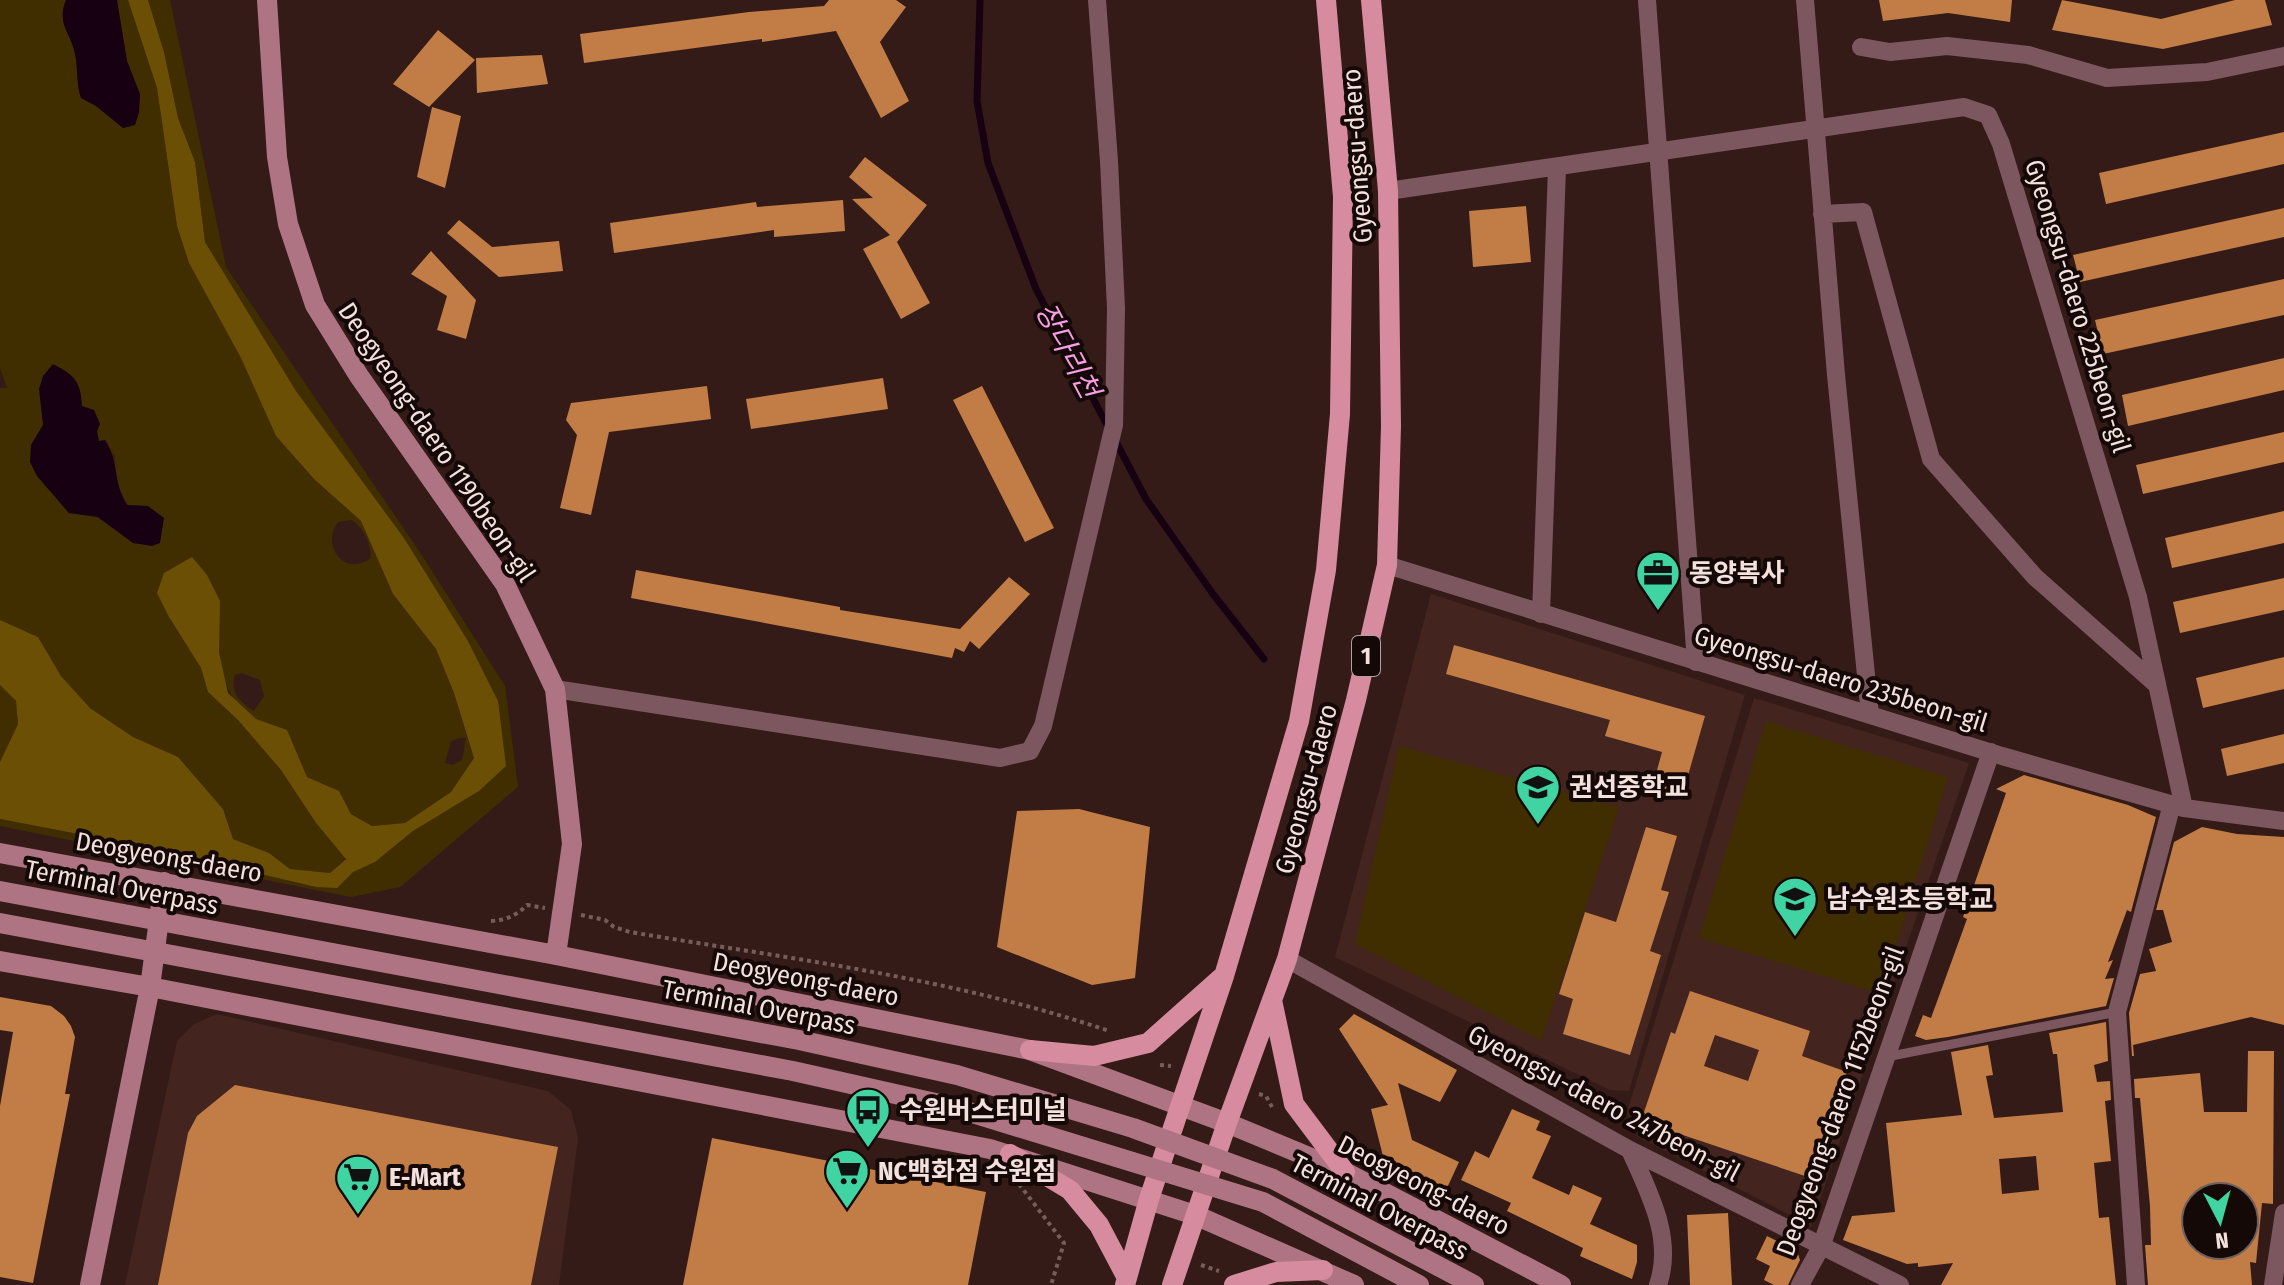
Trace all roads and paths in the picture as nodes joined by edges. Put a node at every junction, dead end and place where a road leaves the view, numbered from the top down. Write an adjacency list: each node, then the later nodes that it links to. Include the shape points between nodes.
1 (267, 0): 18 (main road, Deogyeong-daero 1190beon-gil, via 277,157 288,224 315,305 505,584)
2 (1097, 0): 18 (street, via 1116,308 1114,425 1043,726 1030,751 1000,758)
3 (1326, 0): 31 (main road, Gyeongsu-daero / 1, via 1343,197 1340,414 1326,570 1299,721)
4 (1371, 0): 12 (main road, Gyeongsu-daero / 1)
5 (1647, 0): 10 (street)
6 (1805, 0): 9 (street)
7 (1861, 47): 8 (street, via 1890,52 1947,46 2028,55 2107,78 2207,72)
8 (2284, 56)
9 (1815, 129): 10 (street, Gyeongsu-daero 225beon-gil); 13 (street); 17 (street, Gyeongsu-daero 225beon-gil, via 1964,107 1988,115 2134,583)
10 (1659, 152): 11 (street, Gyeongsu-daero 225beon-gil); 16 (street)
11 (1557, 168): 12 (street, Gyeongsu-daero 225beon-gil); 15 (street)
12 (1388, 191): 14 (main road, Gyeongsu-daero / 1)
13 (1822, 214): 17 (street, via 1863,212 1931,459 2035,577); 19 (street)
14 (1387, 565): 15 (street, Gyeongsu-daero 235beon-gil); 29 (main road, Gyeongsu-daero / 1)
15 (1541, 614): 16 (street, Gyeongsu-daero 235beon-gil)
16 (1696, 662): 19 (street, Gyeongsu-daero 235beon-gil)
17 (2157, 685): 21 (street, Gyeongsu-daero 225beon-gil)
18 (555, 689): 28 (main road, Deogyeong-daero 1190beon-gil, via 572,844)
19 (1870, 715): 20 (street, Gyeongsu-daero 235beon-gil)
20 (1991, 752): 21 (street, Gyeongsu-daero 235beon-gil); 37 (street, Deogyeong-daero 1152beon-gil)
21 (2178, 806): 22 (street, Gyeongsu-daero 235beon-gil); 34 (street)
22 (2284, 821)
23 (0, 853): 24 (main road, Deogyeong-daero)
24 (164, 882): 28 (main road, Deogyeong-daero); 32 (main road)
25 (0, 891): 56 (main road, Terminal Overpass, bridge, via 799,1040 957,1075 1133,1128 1273,1179)
26 (605, 920): 35 (path, via 630,932 971,990)
27 (0, 923): 55 (main road, Terminal Overpass, bridge, via 793,1071 953,1107 1263,1202)
28 (556, 955): 36 (main road, Deogyeong-daero)
29 (1287, 959): 33 (main road, Gyeongsu-daero / 1); 40 (street, Gyeongsu-daero 247beon-gil)
30 (0, 961): 32 (main road)
31 (1224, 976): 36 (main road, via 1148,1043 1094,1056); 38 (main road, Gyeongsu-daero / 1)
32 (150, 987): 41 (main road); 50 (main road)
33 (1272, 1000): 39 (main road, Gyeongsu-daero / 1); 42 (main road, via 1294,1104)
34 (2117, 1012): 37 (lane); 61 (street)
35 (1110, 1031)
36 (1030, 1050): 38 (main road, Deogyeong-daero)
37 (1886, 1057): 47 (street, Deogyeong-daero 1152beon-gil)
38 (1180, 1105): 39 (main road, Deogyeong-daero); 44 (main road, Gyeongsu-daero / 1)
39 (1227, 1123): 42 (main road, Deogyeong-daero); 46 (main road, Gyeongsu-daero / 1)
40 (1630, 1150): 47 (street, Gyeongsu-daero 247beon-gil); 58 (street, via 1657,1211 1664,1266)
41 (1010, 1154): 44 (main road); 49 (main road, via 1070,1190 1099,1225)
42 (1345, 1172): 57 (main road, Deogyeong-daero)
43 (1018, 1183): 51 (path, via 1064,1243)
44 (1149, 1199): 46 (main road); 49 (main road, Gyeongsu-daero / 1)
45 (2284, 1213): 62 (street)
46 (1195, 1215): 48 (main road); 52 (main road, Gyeongsu-daero / 1)
47 (1821, 1247): 59 (street, Deogyeong-daero 1152beon-gil); 60 (street, Gyeongsu-daero 247beon-gil)
48 (1323, 1270): 53 (main road, via 1276,1272); 54 (main road)
49 (1126, 1281)
50 (90, 1285)
51 (1051, 1285)
52 (1172, 1285)
53 (1234, 1285)
54 (1354, 1285)
55 (1419, 1285)
56 (1474, 1285)
57 (1561, 1285)
58 (1658, 1285)
59 (1800, 1285)
60 (1900, 1285)
61 (2136, 1285)
62 (2273, 1285)

